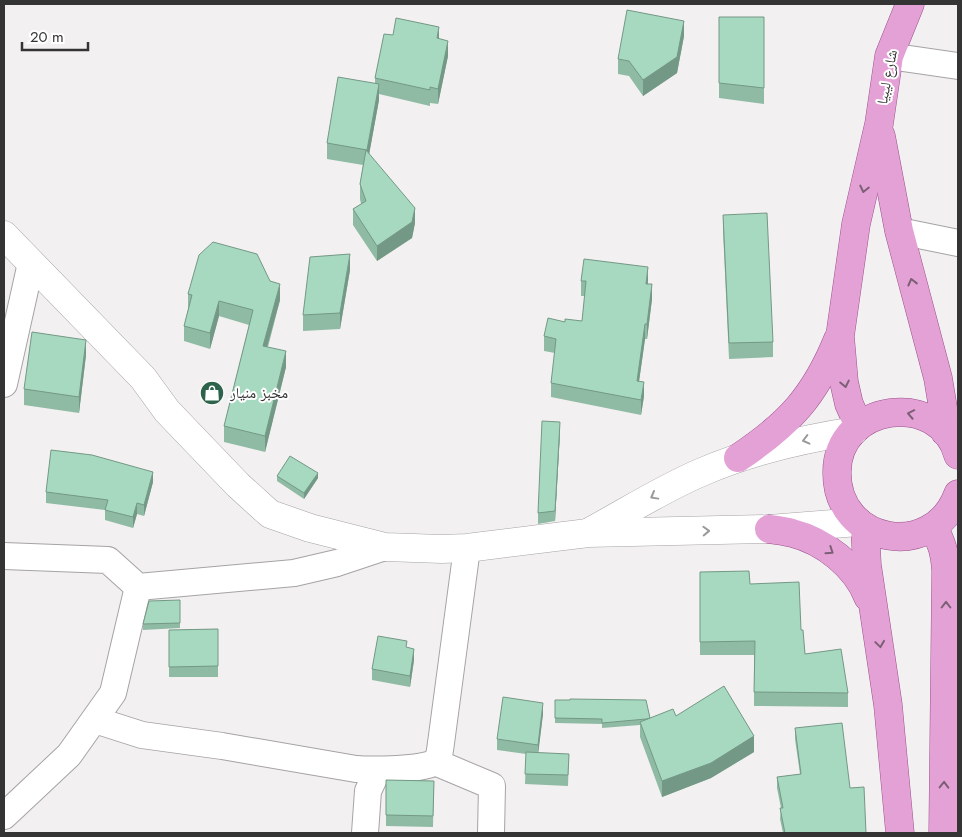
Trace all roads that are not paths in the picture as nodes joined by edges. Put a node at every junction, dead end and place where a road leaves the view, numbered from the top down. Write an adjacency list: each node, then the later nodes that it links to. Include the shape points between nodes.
1 (910, 4): 2 (main road, شارع ليبيا)
2 (889, 56): 3 (street); 4 (main road, شارع ليبيا)
3 (958, 66)
4 (879, 124): 5 (main road); 10 (main road, one-way to 10, via 856,224)
5 (900, 231): 7 (street); 9 (main road, one-way to 5)
6 (4, 235): 8 (street)
7 (958, 243)
8 (31, 263): 12 (street); 21 (street, via 143,378 167,411 238,486 270,514)
9 (921, 316): 11 (main road, via 936,348); 14 (main road)
10 (840, 336): 13 (main road, one-way to 13, via 844,382); 15 (main road, via 828,366 811,393 766,440)
11 (958, 380)
12 (4, 384)
13 (856, 428): 14 (main road, one-way to 13, via 935,423 910,412 883,414); 15 (street, one-way to 15); 17 (main road, via 839,456 837,485 848,511)
14 (953, 442)
15 (738, 458): 20 (street, one-way to 20, via 683,481)
16 (958, 494): 18 (main road)
17 (862, 524): 18 (main road, via 881,534 899,537); 19 (street); 25 (main road)
18 (943, 525): 27 (main road, one-way to 18)
19 (769, 529): 20 (street, one-way to 19); 25 (main road, one-way to 25, via 793,533 836,554 858,578)
20 (588, 533): 22 (street)
21 (385, 547): 22 (street); 24 (street, via 294,573)
22 (467, 548): 29 (street, via 440,754)
23 (4, 556): 24 (street, via 108,560)
24 (138, 587): 28 (street, via 113,693)
25 (875, 614): 34 (main road, one-way to 34, via 888,705)
26 (958, 635): 27 (main road)
27 (946, 695): 35 (main road, one-way to 27)
28 (95, 720): 30 (street, via 142,735); 31 (street, via 69,756)
29 (435, 762): 30 (street); 33 (street, via 492,786)
30 (378, 770): 32 (street, via 368,791)
31 (4, 816)
32 (365, 833)
33 (491, 833)
34 (900, 833)
35 (943, 833)

